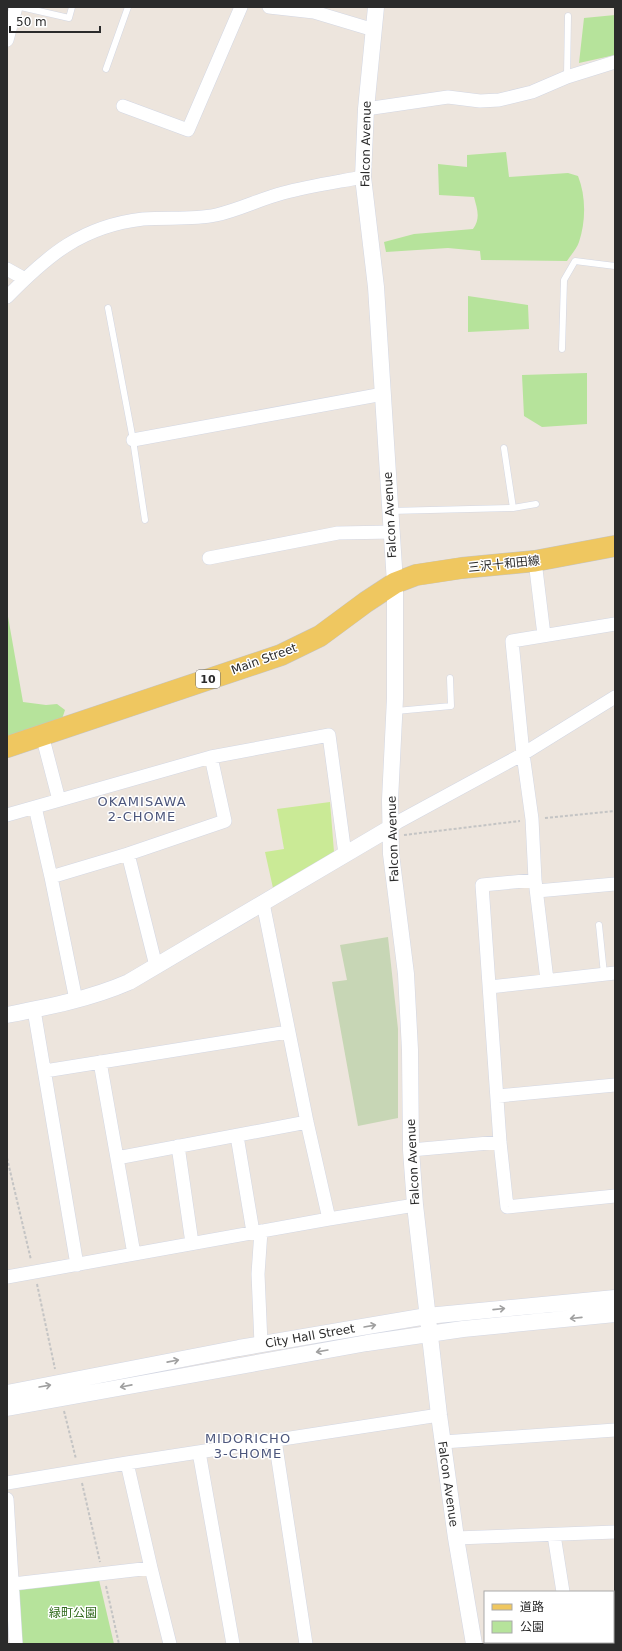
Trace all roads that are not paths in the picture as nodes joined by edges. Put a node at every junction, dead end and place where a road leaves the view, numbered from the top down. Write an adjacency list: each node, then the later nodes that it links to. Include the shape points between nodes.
1 (16, 7): 10 (street)
2 (21, 7): 3 (lane, via 69,18)
3 (72, 7)
4 (128, 7): 12 (lane)
5 (241, 7): 14 (street, via 188,130)
6 (269, 7): 9 (street, via 314,12)
7 (376, 7): 9 (street, Falcon Avenue)
8 (568, 16): 13 (lane)
9 (374, 30): 15 (street, Falcon Avenue)
10 (7, 40)
11 (615, 62): 13 (street)
12 (106, 69)
13 (567, 77): 15 (street, via 532,92 499,100 480,101 448,97)
14 (123, 106)
15 (366, 109): 16 (street, Falcon Avenue)
16 (363, 177): 19 (street, via 282,193 216,215 144,219 95,230 59,249); 23 (street, Falcon Avenue, via 376,287)
17 (615, 266): 22 (lane, via 575,261 564,280)
18 (7, 269): 19 (street)
19 (25, 279): 20 (street)
20 (7, 297)
21 (108, 308): 24 (lane)
22 (562, 349)
23 (383, 394): 24 (street); 28 (street, Falcon Avenue)
24 (133, 440): 29 (lane)
25 (504, 448): 27 (lane)
26 (536, 504): 27 (lane)
27 (513, 508): 28 (lane)
28 (390, 511): 30 (street, Falcon Avenue)
29 (146, 520)
30 (392, 532): 32 (street, via 338,533); 34 (street, Falcon Avenue)
31 (615, 546): 33 (main road, 三沢十和田線 / 10)
32 (209, 558)
33 (535, 561): 34 (main road, 三沢十和田線 / 10, via 416,575); 36 (street)
34 (395, 583): 39 (street, Falcon Avenue); 40 (main road, Main Street / 10, via 320,636 282,655)
35 (615, 624): 36 (street)
36 (544, 635): 42 (street, via 512,641)
37 (450, 678): 39 (lane, via 451,706)
38 (615, 698): 42 (street)
39 (394, 711): 47 (street, Falcon Avenue)
40 (42, 735): 41 (main road, Main Street / 10); 44 (street)
41 (7, 747)
42 (523, 754): 47 (street, via 398,822); 52 (street, via 532,819)
43 (211, 757): 44 (street); 48 (street, via 225,821); 49 (street, via 329,735)
44 (59, 800): 45 (street)
45 (35, 807): 46 (street); 50 (street)
46 (7, 815)
47 (395, 831): 49 (street); 71 (street, Falcon Avenue, via 394,877 406,982 410,1050)
48 (128, 854): 50 (street); 55 (street)
49 (345, 854): 53 (street)
50 (51, 877): 59 (street)
51 (615, 884): 52 (street)
52 (536, 885): 57 (street); 58 (street, via 482,885)
53 (263, 904): 55 (street); 62 (street)
54 (599, 925): 56 (lane)
55 (156, 966): 59 (street, via 107,992)
56 (609, 974): 57 (street)
57 (547, 980): 58 (street)
58 (490, 986): 66 (street)
59 (76, 1000): 60 (street)
60 (34, 1010): 61 (street); 64 (street)
61 (7, 1014)
62 (288, 1032): 63 (street); 67 (street)
63 (100, 1062): 64 (street); 72 (street)
64 (44, 1071): 79 (street)
65 (615, 1085): 66 (street)
66 (498, 1096): 69 (street)
67 (307, 1122): 68 (street); 75 (street)
68 (237, 1136): 70 (street); 76 (street)
69 (500, 1142): 71 (street); 73 (street, via 507,1207)
70 (178, 1146): 72 (street); 77 (street)
71 (411, 1150): 74 (street, Falcon Avenue)
72 (117, 1158): 78 (street)
73 (615, 1196)
74 (415, 1205): 75 (street); 83 (street, Falcon Avenue)
75 (329, 1219): 76 (street)
76 (257, 1232): 77 (street); 85 (street)
77 (192, 1243): 78 (street)
78 (134, 1254): 79 (street)
79 (77, 1265): 80 (street)
80 (7, 1277)
81 (615, 1298): 83 (street, City Hall Street, one-way to 81)
82 (615, 1314): 84 (street, City Hall Street, one-way to 84)
83 (427, 1316): 84 (street, Falcon Avenue); 85 (street, City Hall Street, one-way to 83)
84 (430, 1334): 87 (street, City Hall Street, one-way to 87); 88 (street, Falcon Avenue)
85 (261, 1344): 86 (street, City Hall Street, one-way to 85)
86 (7, 1393)
87 (7, 1408)
88 (439, 1415): 90 (street); 91 (street, Falcon Avenue)
89 (615, 1430): 91 (street)
90 (275, 1440): 92 (street); 105 (street)
91 (443, 1442): 98 (street, Falcon Avenue)
92 (199, 1452): 93 (street); 104 (street)
93 (127, 1463): 94 (street); 99 (street)
94 (7, 1483)
95 (7, 1499): 100 (street)
96 (615, 1532): 97 (street)
97 (554, 1535): 98 (street); 101 (street)
98 (456, 1538): 106 (street, Falcon Avenue)
99 (150, 1568): 100 (street); 103 (street)
100 (12, 1584): 102 (street)
101 (563, 1591)
102 (16, 1644)
103 (170, 1644)
104 (232, 1644)
105 (306, 1644)
106 (474, 1644)

